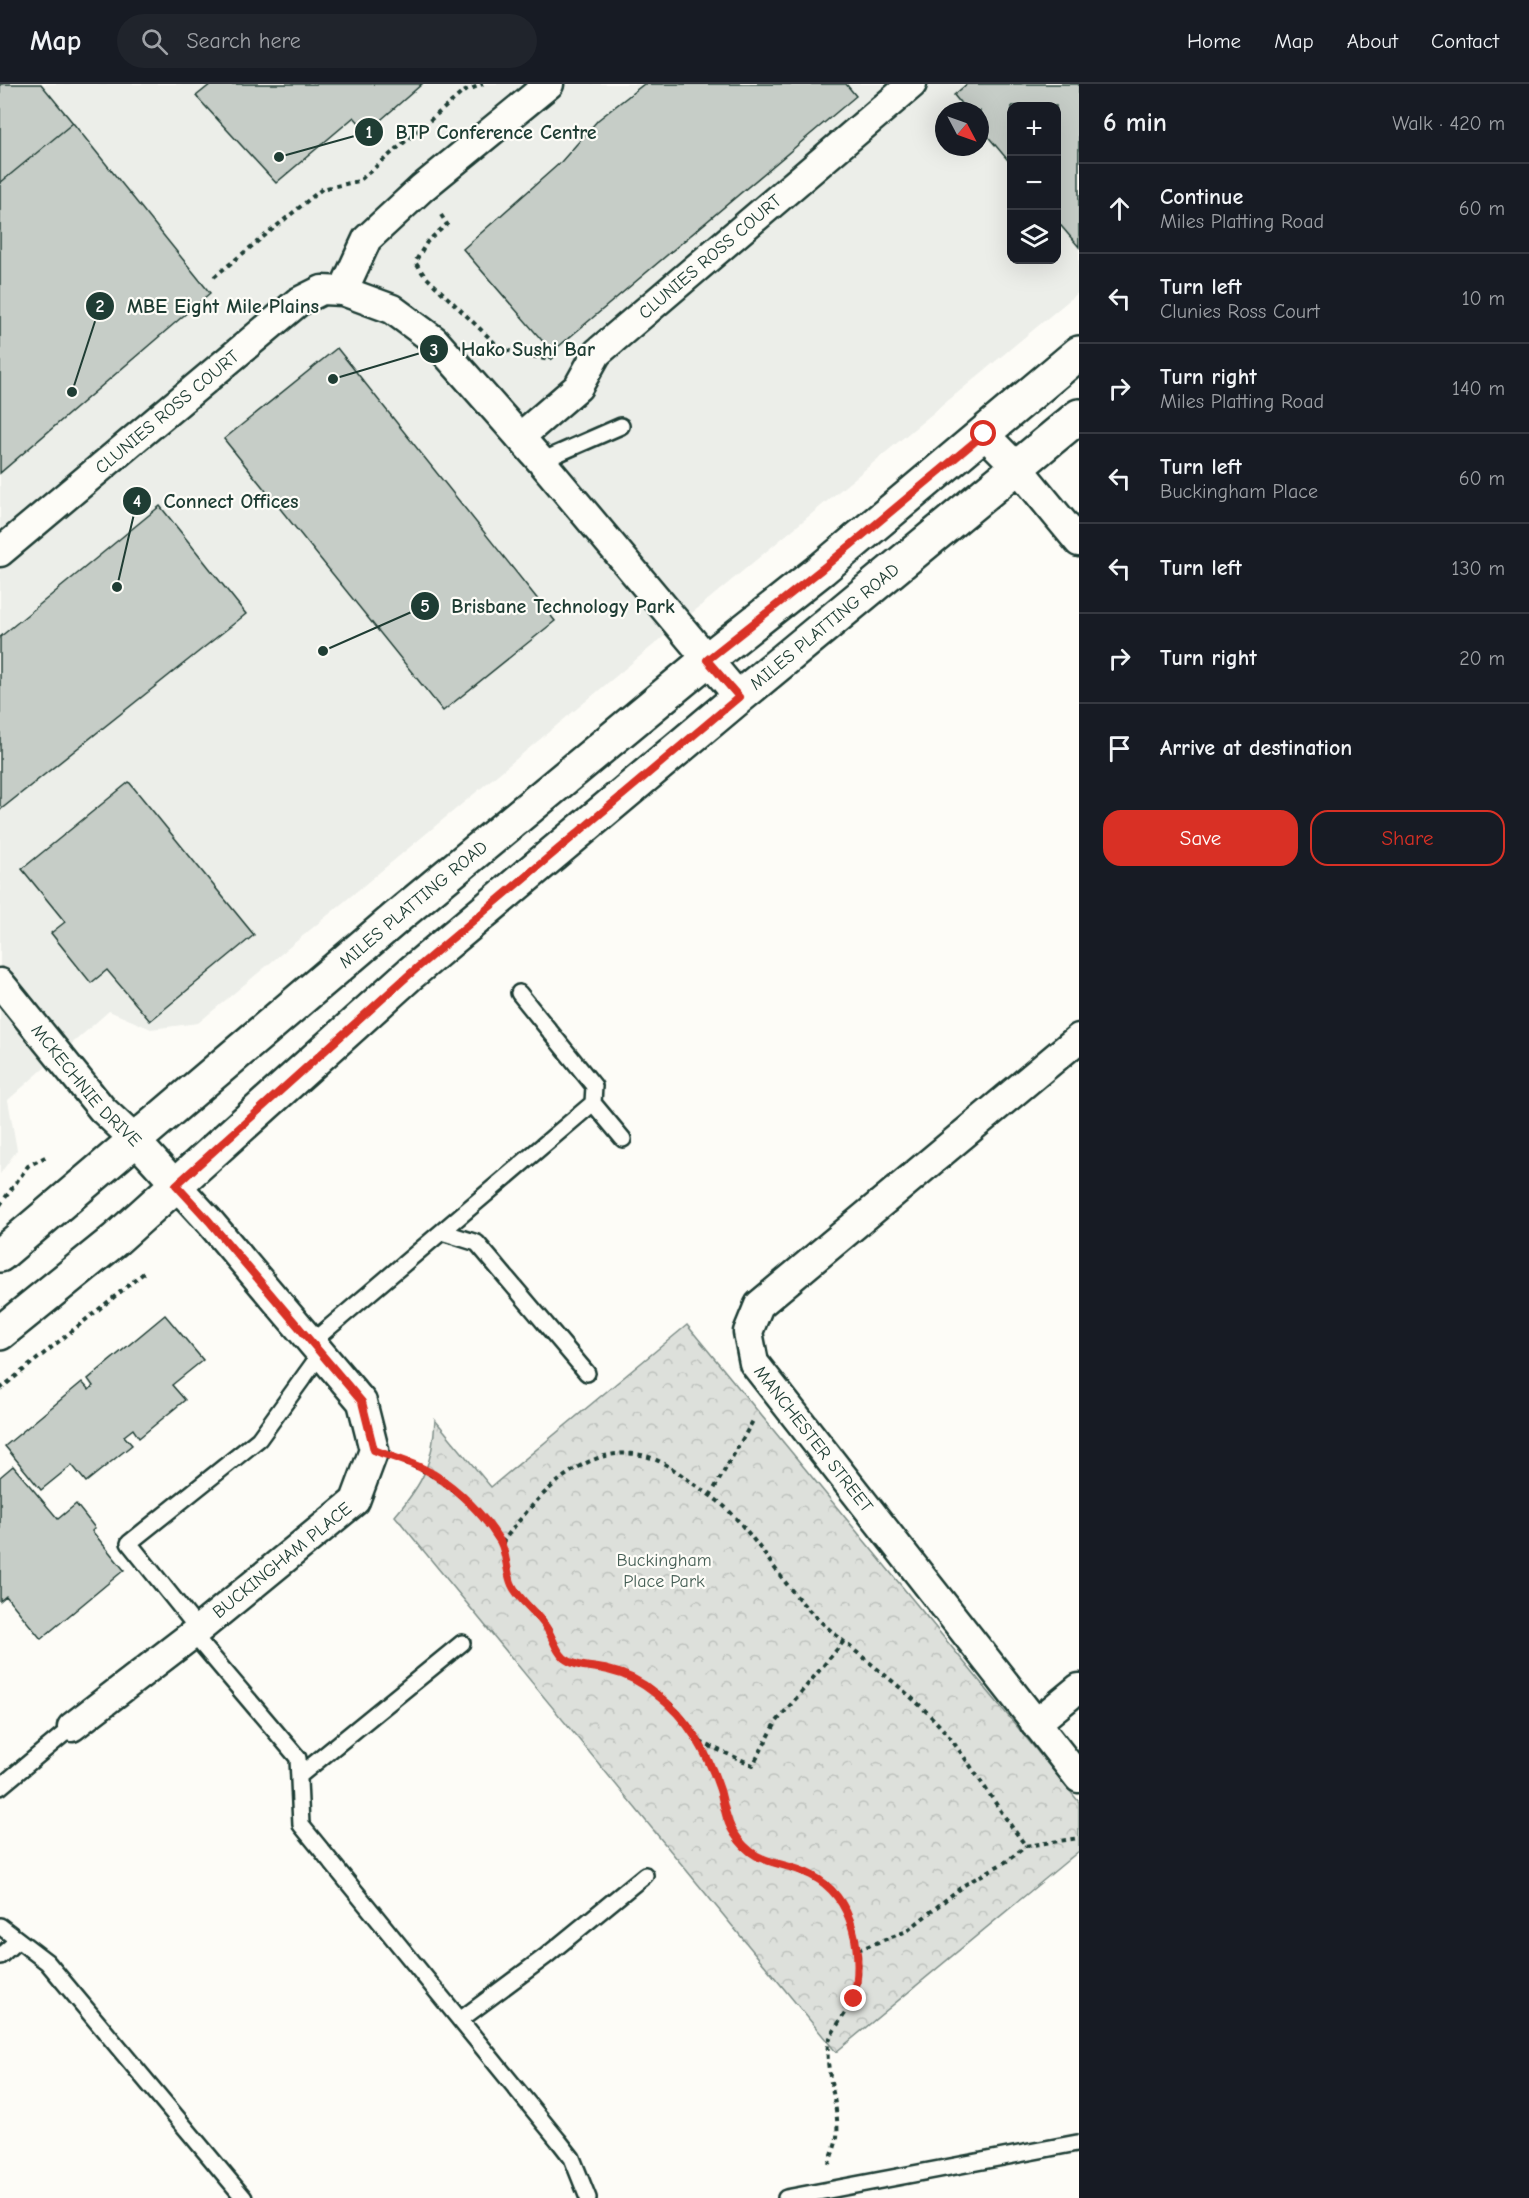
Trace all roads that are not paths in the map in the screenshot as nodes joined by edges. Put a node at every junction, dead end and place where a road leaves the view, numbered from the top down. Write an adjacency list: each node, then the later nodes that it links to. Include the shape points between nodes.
1 (549, 84): 3 (street, via 422,188 367,239)
2 (912, 84): 8 (street, CLUNIES ROSS COURT, via 597,353 578,387)
3 (343, 291): 8 (street, CLUNIES ROSS COURT, via 392,309 434,340); 12 (street, CLUNIES ROSS COURT, via 322,290 298,302)
4 (1079, 353): 7 (main road, MILES PLATTING ROAD)
5 (1079, 416): 10 (main road, MILES PLATTING ROAD)
6 (621, 426): 9 (lane)
7 (984, 434): 10 (street); 13 (main road, MILES PLATTING ROAD)
8 (520, 437): 9 (street, CLUNIES ROSS COURT)
9 (541, 461): 13 (street, CLUNIES ROSS COURT)
10 (1017, 467): 11 (street); 14 (main road, MILES PLATTING ROAD)
11 (1079, 542)
12 (0, 552)
13 (707, 660): 14 (street, CLUNIES ROSS COURT); 19 (main road, MILES PLATTING ROAD)
14 (739, 697): 21 (main road, MILES PLATTING ROAD, via 411,973)
15 (0, 983): 19 (street, MCKECHNIE DRIVE, via 102,1109)
16 (519, 993): 18 (lane, via 594,1086)
17 (1079, 1038): 30 (street, MANCHESTER STREET, via 759,1305 748,1332 754,1363)
18 (593, 1103): 20 (lane); 22 (lane)
19 (134, 1139): 21 (street, MCKECHNIE DRIVE); 23 (main road, MILES PLATTING ROAD)
20 (623, 1139)
21 (176, 1185): 24 (main road, MILES PLATTING ROAD); 25 (street)
22 (442, 1232): 25 (lane); 26 (lane, via 477,1243)
23 (0, 1256)
24 (0, 1333)
25 (316, 1347): 27 (street, BUCKINGHAM PLACE, via 362,1402 374,1450 355,1501); 27 (lane, via 259,1439 129,1543)
26 (587, 1373)
27 (195, 1631): 31 (street, BUCKINGHAM PLACE); 32 (lane, via 298,1758)
28 (462, 1643): 32 (lane)
29 (1079, 1688): 30 (street)
30 (1035, 1725): 33 (street, MANCHESTER STREET)
31 (72, 1726): 34 (lane)
32 (299, 1776): 39 (lane, via 302,1826)
33 (1079, 1778)
34 (0, 1787)
35 (645, 1875): 39 (lane)
36 (0, 1926): 37 (lane)
37 (18, 1940): 38 (lane); 41 (lane, via 47,1962)
38 (0, 1956)
39 (460, 2020): 42 (lane, via 572,2158)
40 (1077, 2143): 43 (lane)
41 (244, 2198)
42 (588, 2198)
43 (786, 2198)

